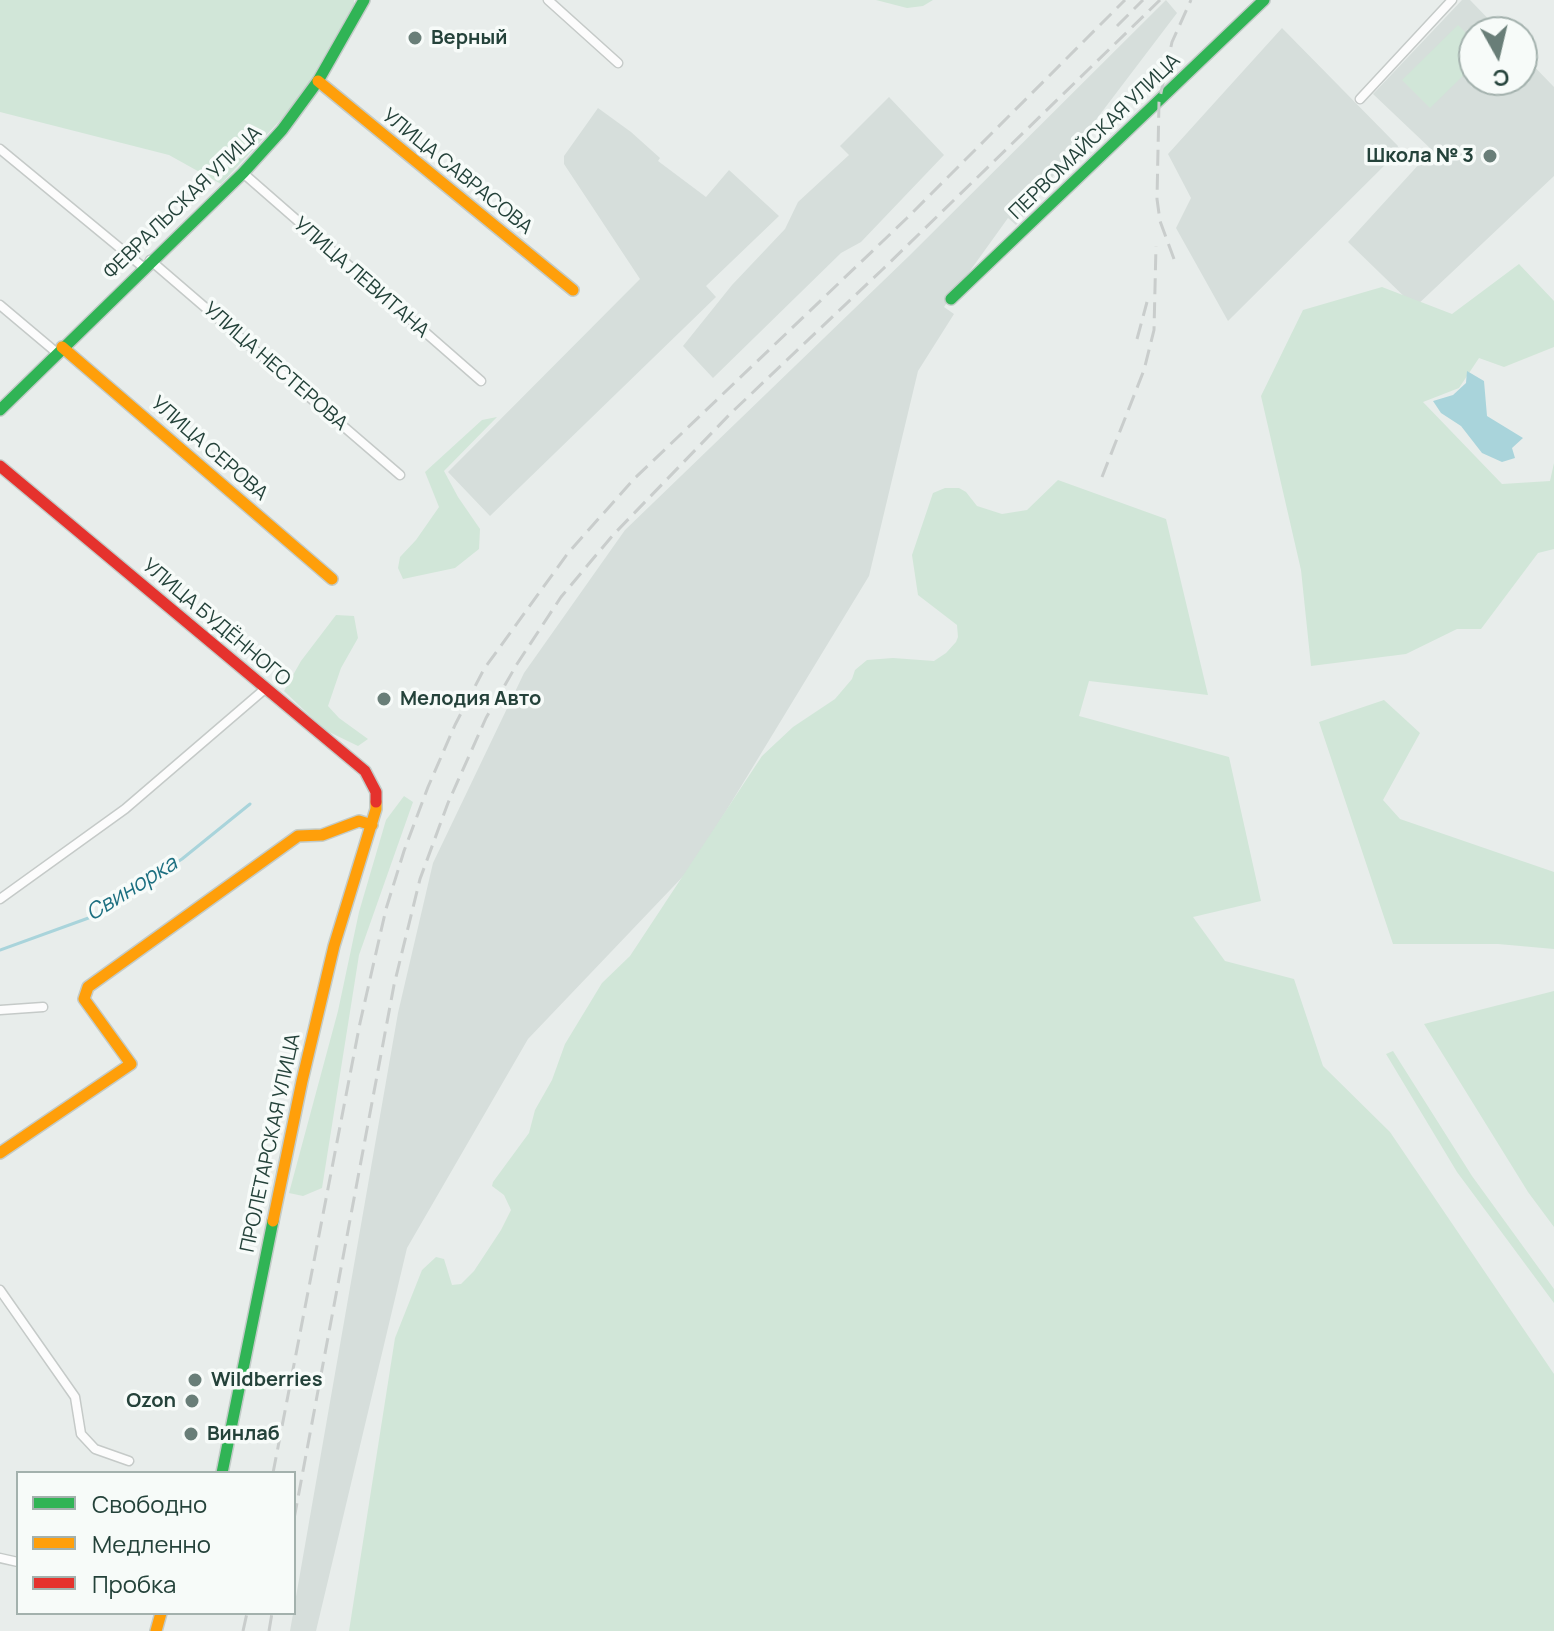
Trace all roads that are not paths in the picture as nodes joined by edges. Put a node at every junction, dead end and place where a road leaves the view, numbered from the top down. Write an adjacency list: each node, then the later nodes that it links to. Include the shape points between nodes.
1 (364, 0): 6 (main road, ФЕВРАЛЬСКАЯ УЛИЦА)
2 (548, 0): 5 (street)
3 (1264, 0): 12 (main road, ПЕРВОМАЙСКАЯ УЛИЦА)
4 (1452, 0): 7 (street)
5 (618, 63)
6 (318, 81): 9 (main road, ФЕВРАЛЬСКАЯ УЛИЦА); 11 (main road, УЛИЦА САВРАСОВА)
7 (1360, 99)
8 (0, 149): 10 (street, УЛИЦА НЕСТЕРОВА)
9 (243, 173): 10 (main road, ФЕВРАЛЬСКАЯ УЛИЦА); 15 (street, УЛИЦА ЛЕВИТАНА)
10 (147, 264): 14 (main road, ФЕВРАЛЬСКАЯ УЛИЦА); 18 (street, УЛИЦА НЕСТЕРОВА)
11 (573, 290)
12 (951, 299)
13 (0, 305): 14 (street, УЛИЦА СЕРОВА)
14 (59, 350): 16 (main road, ФЕВРАЛЬСКАЯ УЛИЦА); 19 (main road, УЛИЦА СЕРОВА)
15 (481, 381)
16 (0, 410)
17 (0, 466): 20 (main road, УЛИЦА БУДЁННОГО)
18 (400, 475)
19 (332, 579)
20 (266, 688): 21 (main road, УЛИЦА БУДЁННОГО, via 372,779 377,797); 22 (street, via 125,809)
21 (372, 825): 25 (main road, via 359,821 322,835 298,836 88,987 84,999 131,1064); 28 (main road, ПРОЛЕТАРСКАЯ УЛИЦА, via 334,946 302,1081)
22 (0, 899)
23 (43, 1007): 24 (street)
24 (0, 1010)
25 (0, 1153)
26 (0, 1290): 27 (street, via 75,1397 81,1434 95,1449)
27 (129, 1461)
28 (222, 1471)

